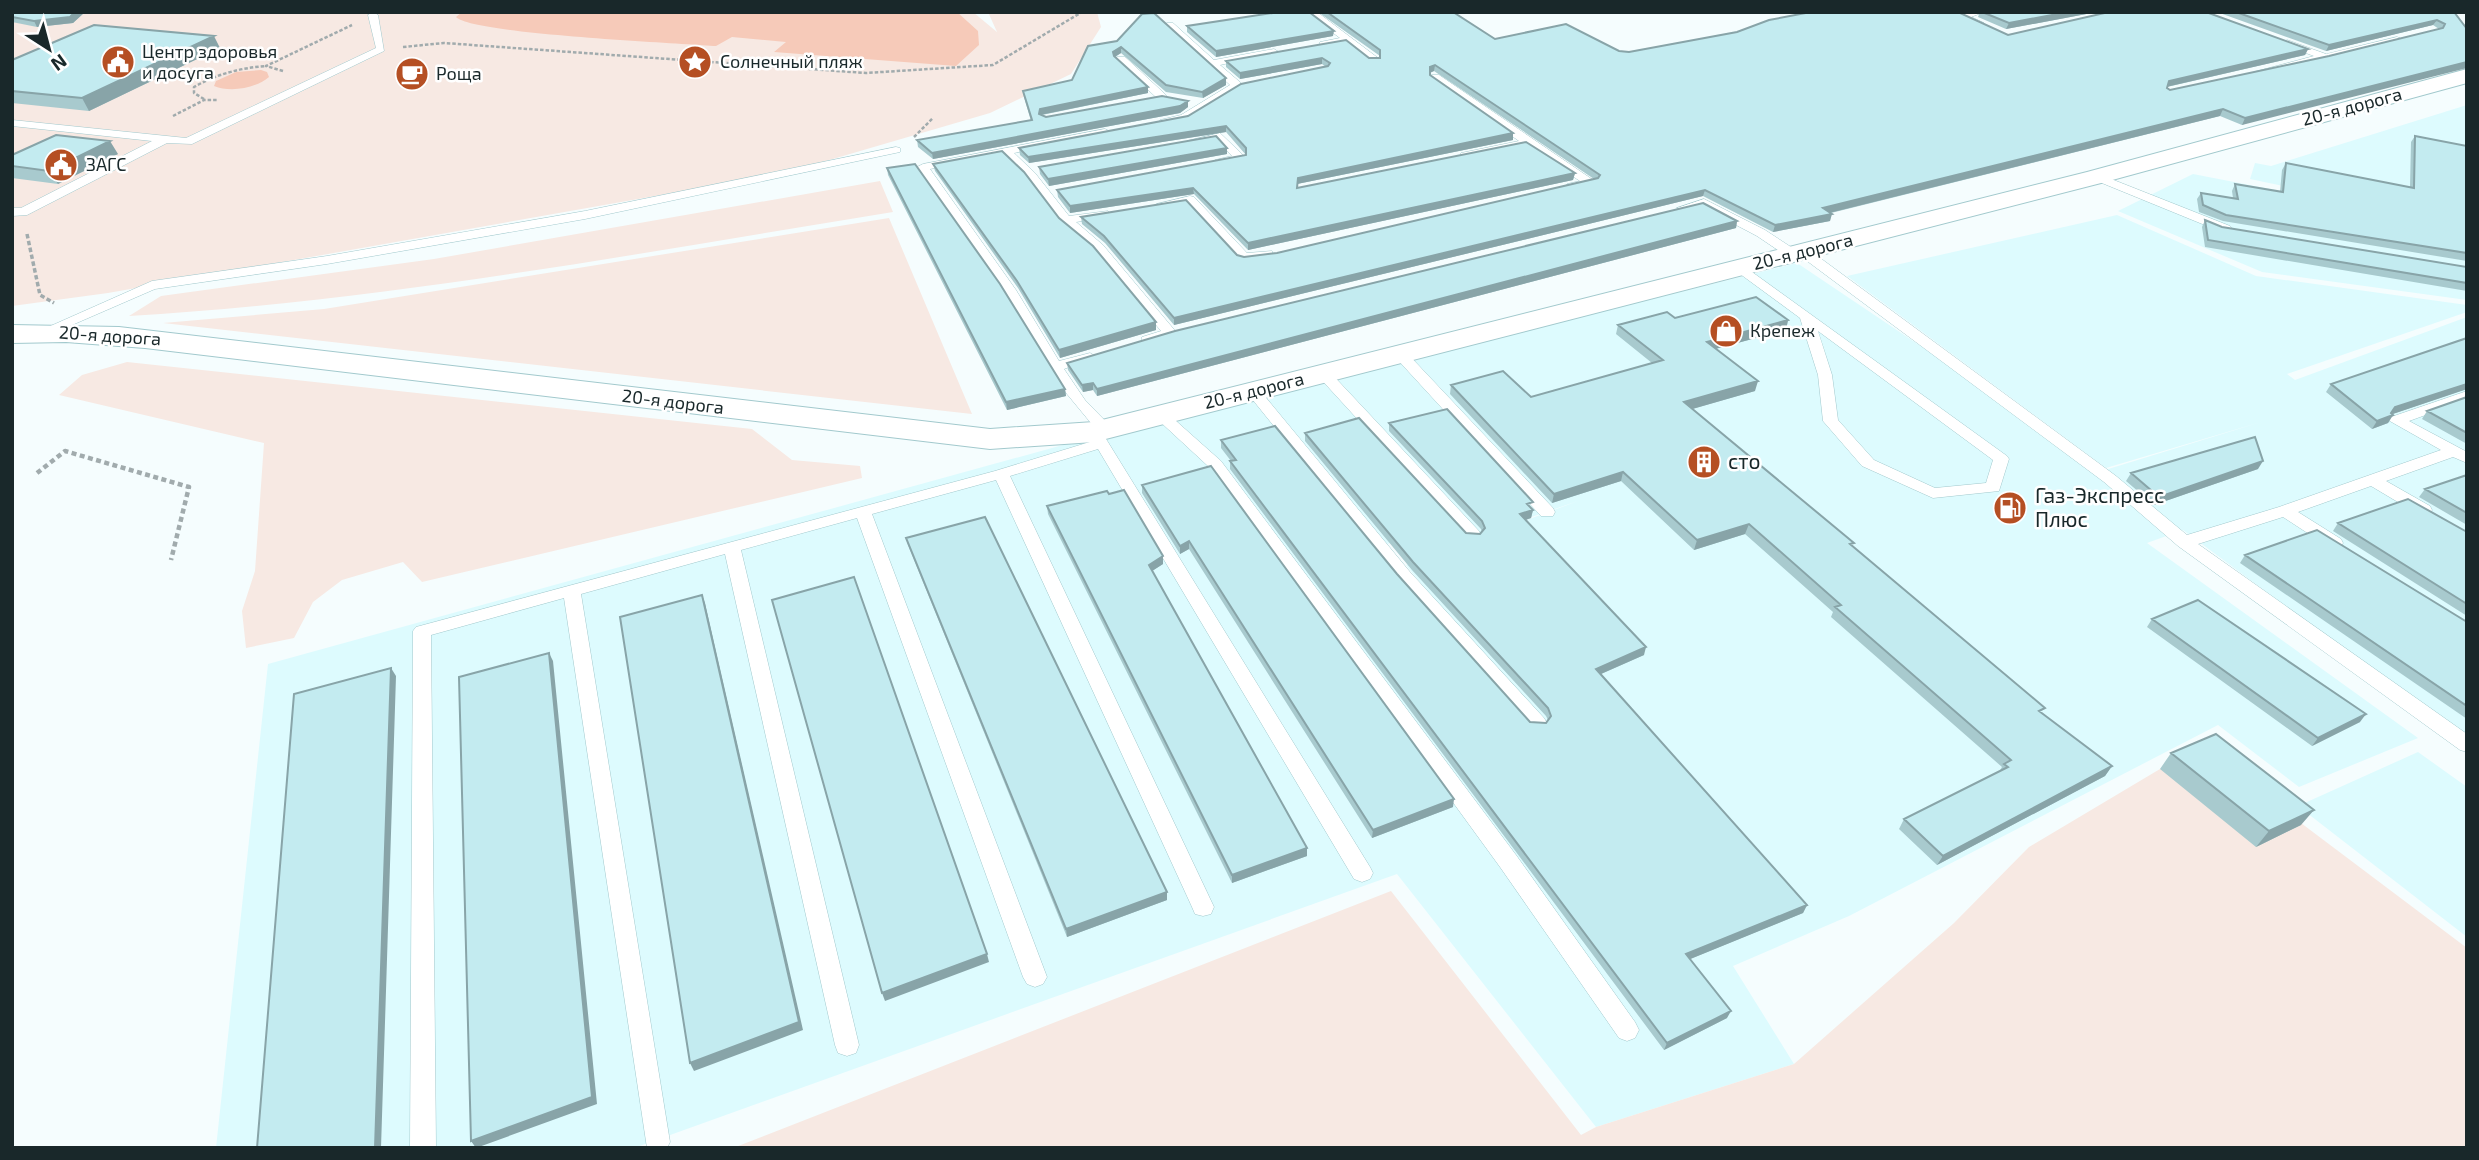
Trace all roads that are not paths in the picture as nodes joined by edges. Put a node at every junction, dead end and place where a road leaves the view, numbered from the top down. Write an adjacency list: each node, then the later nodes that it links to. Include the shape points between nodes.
1 (1980, 12): 5 (lane, via 1961,16)
2 (1313, 14): 8 (lane)
3 (373, 15): 27 (lane, via 381,48 188,142)
4 (1170, 25): 14 (lane)
5 (1994, 30)
6 (2407, 37): 11 (lane)
7 (2274, 39): 11 (lane)
8 (1348, 40): 9 (lane); 13 (lane)
9 (1307, 47)
10 (1280, 51): 14 (lane)
11 (2325, 57): 15 (lane)
12 (1121, 59): 20 (lane)
13 (1374, 60)
14 (1212, 62): 19 (lane)
15 (2248, 74)
16 (1435, 76): 29 (lane)
17 (2467, 76): 35 (main road, 20-я дорога)
18 (1249, 83): 19 (lane)
19 (1237, 85): 22 (lane)
20 (1173, 99): 21 (lane); 22 (lane)
21 (1149, 100)
22 (1205, 105): 24 (lane, via 1184,118)
23 (12, 123): 25 (lane)
24 (1157, 123)
25 (78, 130): 27 (lane); 28 (lane)
26 (1117, 130): 32 (lane)
27 (166, 139): 38 (lane)
28 (56, 141)
29 (1528, 142): 33 (lane); 36 (lane, via 1590,183)
30 (1181, 143): 34 (lane, via 1220,136 1240,158)
31 (896, 150): 47 (lane, via 585,215 152,285)
32 (1006, 151): 41 (lane, via 1032,169); 52 (lane, via 923,167)
33 (1448, 159)
34 (1200, 165)
35 (2096, 177): 42 (lane, via 2219,227); 44 (main road, 20-я дорога)
36 (1563, 189)
37 (1153, 206): 43 (lane, via 1191,200 1244,257)
38 (17, 212)
39 (1116, 212): 41 (lane)
40 (1664, 213): 44 (lane, via 1704,203)
41 (1066, 220): 49 (lane, via 1100,248 1176,332)
42 (2246, 232)
43 (1276, 253)
44 (1798, 253): 45 (main road, 20-я дорога); 66 (lane, via 2110,479)
45 (1741, 268): 46 (lane); 51 (main road, 20-я дорога)
46 (1806, 316): 46 (lane, via 2001,459 1993,488 1933,493 1868,463 1831,421 1825,375)
47 (44, 332): 48 (main road, 20-я дорога); 57 (main road, 20-я дорога, via 150,337 990,439)
48 (12, 334)
49 (1132, 344)
50 (1107, 352): 52 (lane)
51 (1401, 355): 53 (main road, 20-я дорога); 63 (lane)
52 (1058, 366): 57 (lane, via 1068,390)
53 (1323, 373): 54 (main road, 20-я дорога); 65 (lane)
54 (1253, 391): 56 (main road, 20-я дорога); 70 (lane, via 1404,576)
55 (2467, 395): 58 (lane, via 2396,420)
56 (1161, 415): 57 (main road, 20-я дорога); 75 (lane, via 1214,464)
57 (1101, 435): 59 (lane); 72 (lane)
58 (2461, 454): 60 (lane)
59 (1001, 474): 61 (lane); 73 (lane)
60 (2374, 480): 62 (lane); 64 (lane)
61 (863, 511): 67 (lane); 74 (lane)
62 (2285, 511): 66 (lane); 68 (lane)
63 (1547, 512)
64 (2443, 522)
65 (1473, 535)
66 (2184, 542): 71 (lane)
67 (732, 548): 69 (lane); 76 (lane)
68 (2345, 550)
69 (572, 592): 77 (lane); 78 (lane, via 422,631)
70 (1537, 723)
71 (2467, 745)
72 (1362, 873)
73 (1203, 907)
74 (1035, 977)
75 (1627, 1030)
76 (847, 1045)
77 (657, 1142)
78 (424, 1148)

